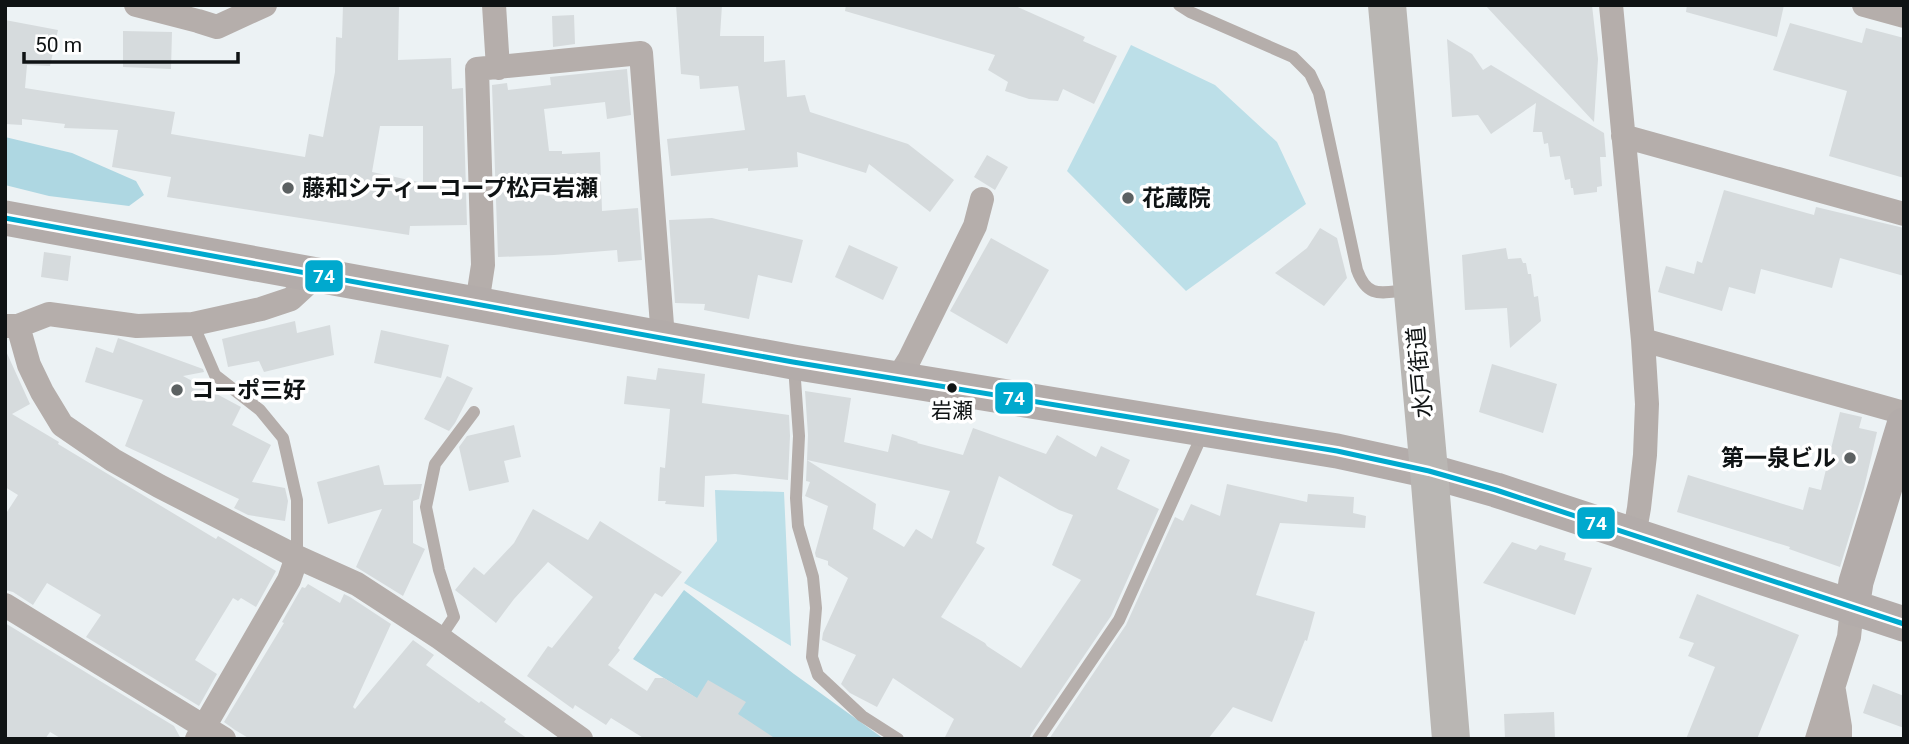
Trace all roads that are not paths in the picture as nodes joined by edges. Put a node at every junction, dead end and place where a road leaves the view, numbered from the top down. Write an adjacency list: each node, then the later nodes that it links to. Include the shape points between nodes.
1 (136, 5): 2 (street, via 217,27)
2 (265, 5)
3 (494, 5): 9 (street)
4 (1179, 5): 15 (lane, via 1293,57 1310,74 1319,93 1362,284 1375,293)
5 (1387, 5): 15 (highway, 水戸街道)
6 (1611, 5): 10 (street)
7 (1864, 5): 8 (street)
8 (1904, 16)
9 (498, 68): 16 (street, via 477,69 482,264); 19 (street, via 641,53)
10 (1623, 136): 12 (street); 20 (street)
11 (982, 199): 22 (street, via 975,226)
12 (1904, 214)
13 (5, 218): 14 (street)
14 (316, 275): 16 (street); 17 (street, via 291,299)
15 (1413, 289): 27 (highway, 水戸街道)
16 (477, 304): 19 (street)
17 (193, 324): 18 (street, via 137,326 49,314); 30 (lane, via 215,375 260,410 283,438 297,500)
18 (12, 326): 30 (street, via 62,425 113,460)
19 (663, 338): 21 (street)
20 (1643, 340): 24 (street); 29 (street, via 1645,455)
21 (793, 362): 22 (street); 38 (lane, via 799,436 798,526 813,577 816,608 812,657 827,684 862,716)
22 (897, 379): 26 (street)
23 (474, 412): 34 (lane, via 435,464 426,507 454,617)
24 (1904, 413)
25 (1904, 425): 28 (street)
26 (1204, 429): 27 (street); 39 (lane, via 1119,620)
27 (1429, 471): 29 (street); 40 (highway, 水戸街道)
28 (1896, 483): 32 (street, via 1856,582)
29 (1634, 536): 32 (street)
30 (297, 557): 34 (street, via 357,584); 36 (street)
31 (5, 604): 36 (street)
32 (1852, 608): 33 (street); 35 (street, via 1849,637)
33 (1904, 624)
34 (440, 638): 37 (street)
35 (1834, 686): 41 (street); 42 (street)
36 (208, 735)
37 (582, 739)
38 (898, 739)
39 (1038, 739)
40 (1451, 739)
41 (1817, 739)
42 (1840, 739)

